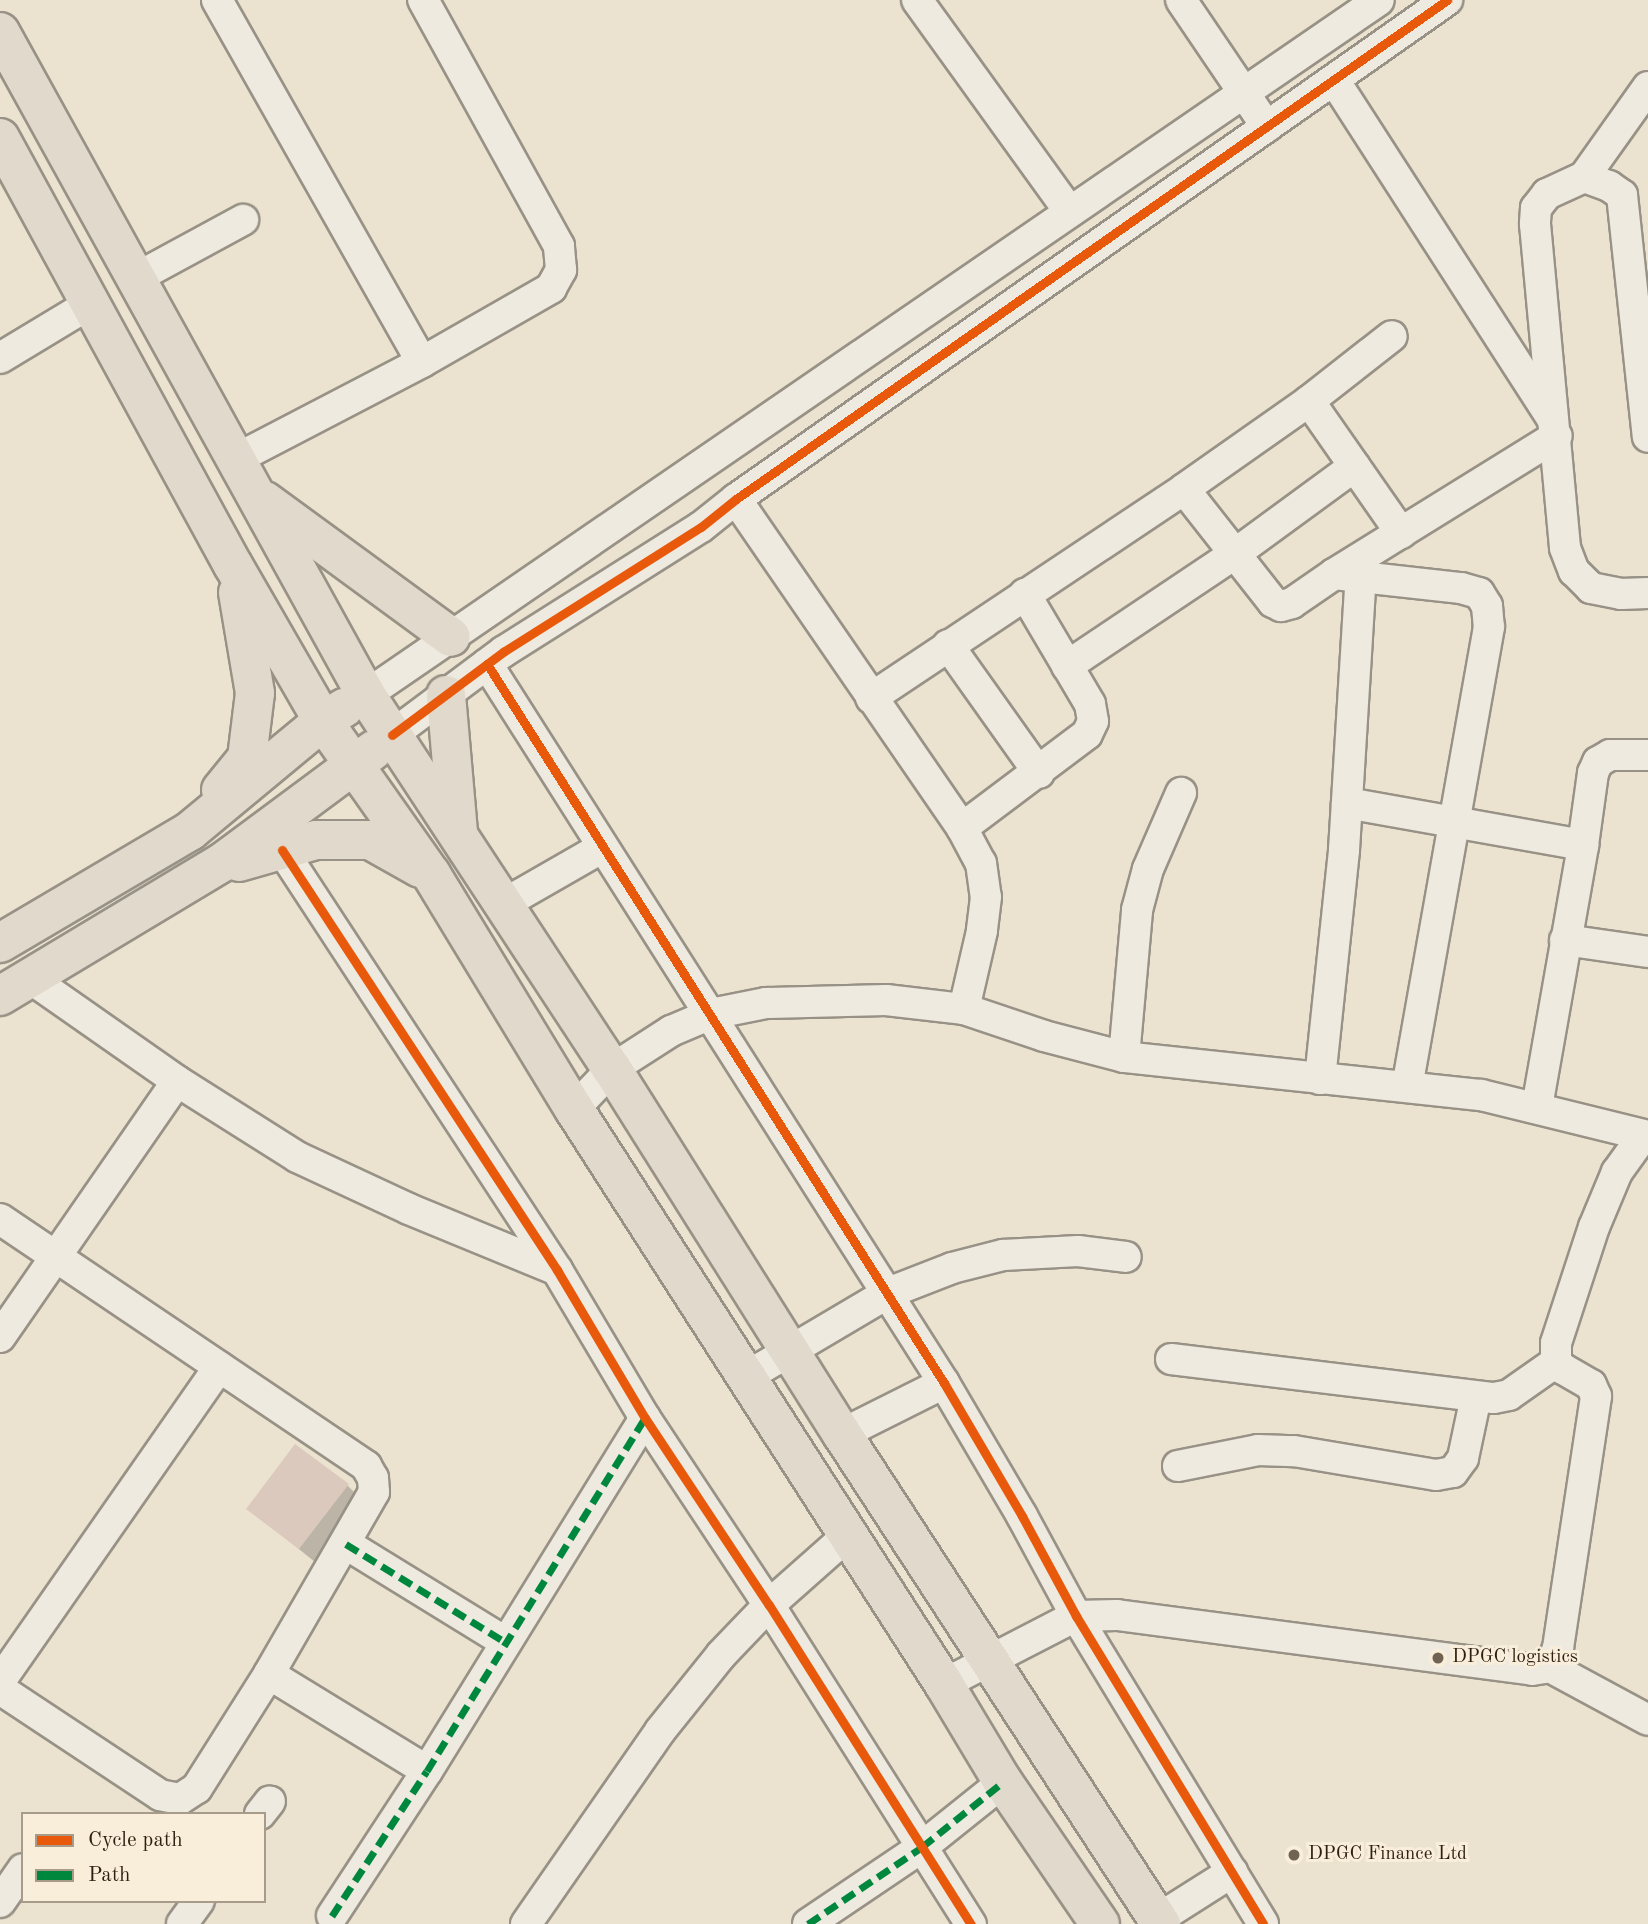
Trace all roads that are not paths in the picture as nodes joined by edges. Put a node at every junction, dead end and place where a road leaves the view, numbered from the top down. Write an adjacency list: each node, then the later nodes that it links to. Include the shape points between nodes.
1 (217, 0): 20 (street)
2 (423, 0): 20 (street, via 559,246 561,270 551,288)
3 (917, 0): 14 (street)
4 (1379, 0): 10 (street)
5 (1447, 0): 8 (street)
6 (1193, 4): 10 (street)
7 (4, 50): 16 (main road)
8 (1334, 80): 11 (street); 24 (street)
9 (1648, 87): 13 (street)
10 (1243, 93): 11 (street); 14 (street)
11 (1267, 127): 29 (street)
12 (0, 138): 17 (main road)
13 (1584, 177): 21 (street, via 1622,195); 24 (street, via 1547,194 1536,208)
14 (1070, 212): 36 (street)
15 (243, 220): 16 (street)
16 (136, 278): 25 (main road)
17 (91, 303): 19 (street); 32 (main road)
18 (1392, 336): 22 (street)
19 (0, 358)
20 (422, 362): 25 (street)
21 (1646, 375): 23 (street)
22 (1309, 401): 26 (street); 27 (street)
23 (1648, 426)
24 (1556, 430): 30 (street); 34 (street, via 1565,548 1574,571 1591,588)
25 (236, 460): 28 (main road)
26 (1355, 466): 30 (street); 31 (street)
27 (1184, 489): 31 (street); 35 (street)
28 (255, 493): 36 (main road); 40 (main road)
29 (736, 499): 38 (street, via 701,527); 42 (street)
30 (1401, 533): 33 (street)
31 (1236, 553): 33 (street, via 1273,602 1281,606); 39 (street)
32 (233, 565): 43 (main road); 52 (main road, via 255,693 247,758)
33 (1347, 575): 49 (street); 50 (street, via 1461,588 1479,593 1488,606 1489,628)
34 (1648, 593)
35 (1025, 594): 37 (street); 39 (street)
36 (450, 637): 40 (street)
37 (948, 645): 42 (street); 47 (street)
38 (488, 664): 41 (street); 55 (street)
39 (1067, 666): 47 (street, via 1090,704 1093,721 1087,734)
40 (366, 695): 43 (main road); 44 (main road)
41 (446, 695): 44 (street); 53 (main road)
42 (871, 698): 51 (street)
43 (323, 721): 46 (main road); 52 (main road)
44 (392, 735): 46 (main road); 53 (main road)
45 (1648, 755): 54 (street, via 1610,755 1598,762)
46 (354, 766): 57 (main road); 58 (main road)
47 (1039, 773): 51 (street)
48 (1181, 793): 66 (street, via 1148,869 1137,909)
49 (1347, 803): 50 (street); 68 (street)
50 (1453, 821): 54 (street); 70 (street)
51 (962, 828): 64 (street, via 981,863 986,897)
52 (190, 831): 61 (main road)
53 (458, 838): 59 (main road)
54 (1583, 845): 60 (street)
55 (601, 848): 59 (street); 65 (street)
56 (282, 850): 57 (main road); 58 (main road, via 316,840 370,840); 77 (street)
57 (209, 871): 63 (main road)
58 (431, 874): 72 (main road)
59 (502, 905): 67 (main road)
60 (1565, 940): 62 (street); 71 (street)
61 (0, 943)
62 (1648, 952)
63 (15, 987): 69 (street)
64 (964, 1009): 65 (street, via 886,1000 766,1003); 66 (street)
65 (711, 1014): 67 (street, via 671,1031); 78 (street)
66 (1124, 1057): 68 (street)
67 (612, 1069): 72 (street); 80 (main road)
68 (1320, 1079): 70 (street)
69 (177, 1081): 76 (street); 77 (street, via 297,1157)
70 (1408, 1086): 71 (street)
71 (1537, 1107): 73 (street)
72 (574, 1109): 84 (main road)
73 (1646, 1136): 82 (street, via 1618,1172 1594,1227 1556,1342)
74 (0, 1219): 76 (street)
75 (1126, 1257): 78 (street, via 1078,1251 1003,1255 952,1268)
76 (57, 1258): 79 (street); 83 (street)
77 (556, 1270): 87 (street)
78 (888, 1293): 80 (street); 85 (street)
79 (0, 1337)
80 (790, 1353): 84 (street); 88 (main road)
81 (1171, 1359): 86 (street)
82 (1556, 1362): 86 (street, via 1509,1395); 96 (street, via 1591,1385 1595,1396 1558,1648)
83 (219, 1367): 91 (street, via 366,1466 374,1492); 98 (street)
84 (746, 1377): 90 (main road)
85 (944, 1383): 88 (street); 93 (street)
86 (1476, 1397): 89 (street, via 1463,1458 1453,1472 1436,1475 1294,1451 1258,1450)
87 (645, 1418): 92 (street); 94 (street)
88 (842, 1434): 95 (main road)
89 (1178, 1466)
90 (848, 1535): 92 (street); 99 (main road)
91 (346, 1544): 94 (street); 97 (street)
92 (769, 1605): 104 (street); 112 (street, via 721,1655 660,1731)
93 (1076, 1616): 95 (street); 96 (street, via 1117,1615 1532,1670); 106 (street)
94 (505, 1642): 102 (street)
95 (989, 1661): 99 (street); 110 (main road)
96 (1550, 1667): 101 (street)
97 (269, 1674): 100 (street, via 197,1788 180,1799 160,1795); 102 (street)
98 (0, 1681)
99 (944, 1684): 103 (main road)
100 (0, 1689)
101 (1648, 1720)
102 (427, 1771): 109 (street)
103 (1003, 1782): 104 (street); 115 (main road)
104 (922, 1847): 113 (street); 114 (street)
105 (21, 1872): 107 (street)
106 (1232, 1872): 110 (street); 116 (street)
107 (0, 1902)
108 (198, 1903): 111 (street)
109 (332, 1916)
110 (1160, 1921)
111 (182, 1924)
112 (526, 1924)
113 (808, 1924)
114 (971, 1924)
115 (1100, 1924)
116 (1263, 1924)

